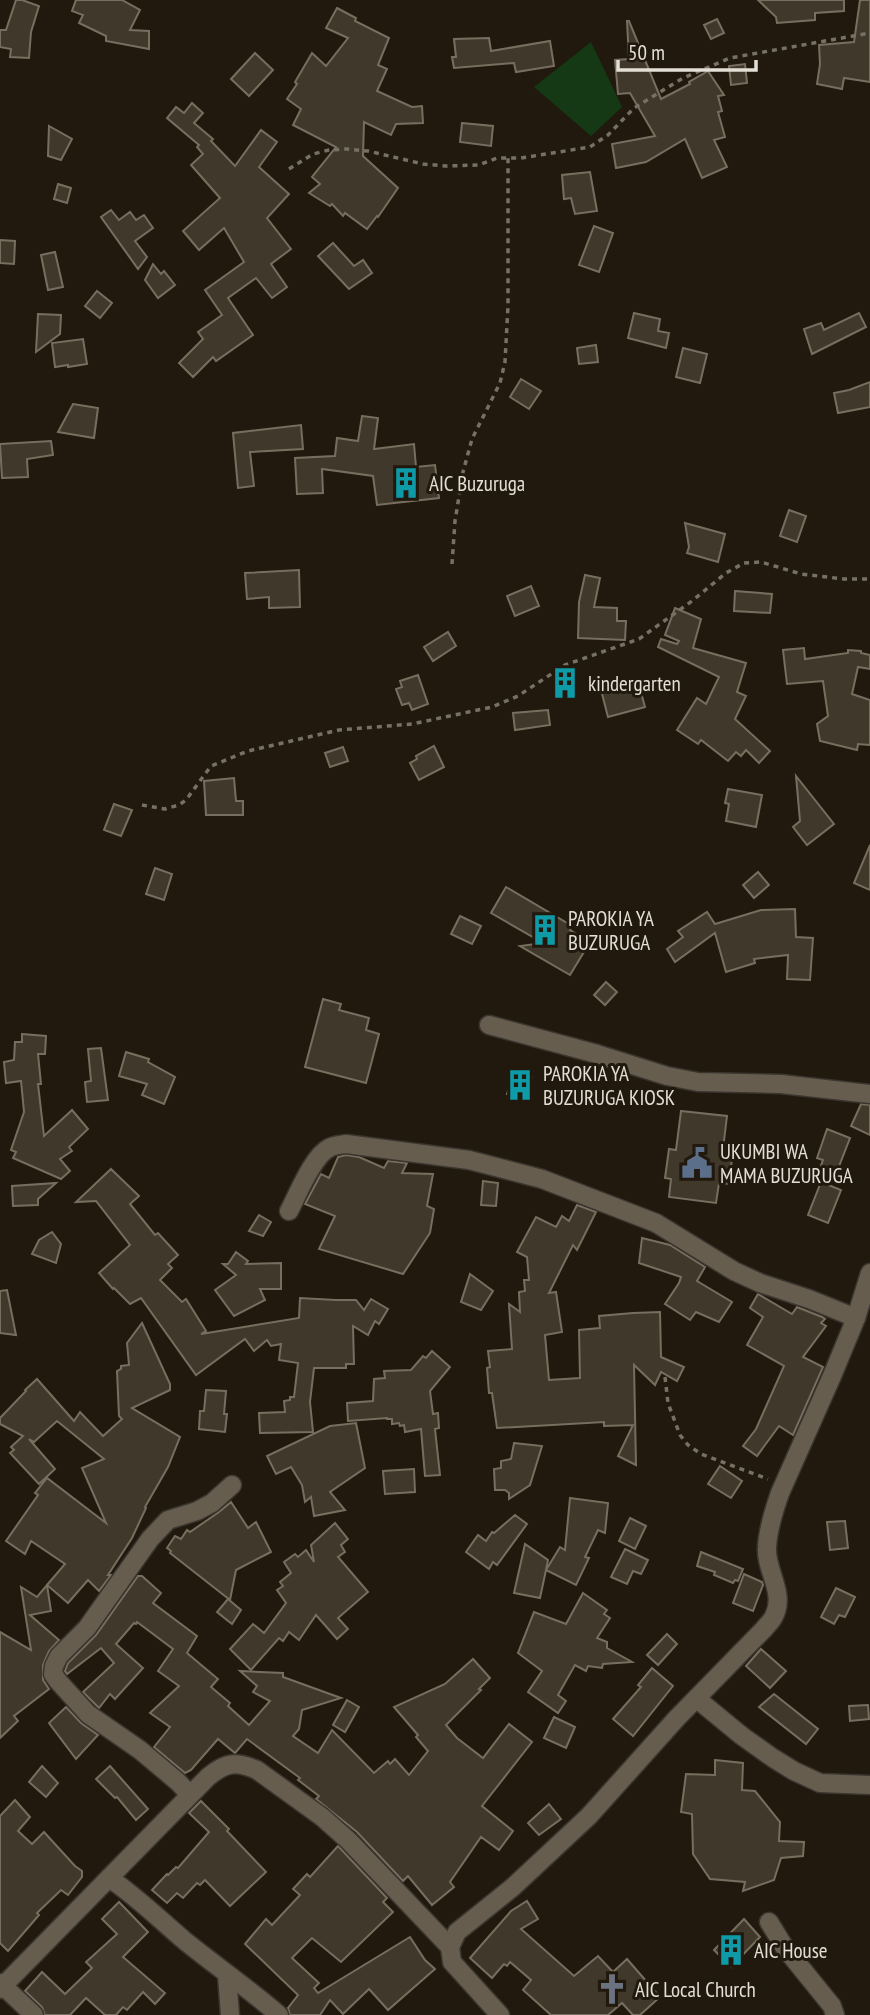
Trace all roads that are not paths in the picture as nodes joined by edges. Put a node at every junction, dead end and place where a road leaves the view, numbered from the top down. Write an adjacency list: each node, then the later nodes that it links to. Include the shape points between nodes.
1 (489, 1025): 2 (street, via 698,1082 781,1084)
2 (870, 1094)
3 (289, 1211): 5 (street, via 318,1158 336,1145 469,1160 542,1179 656,1223 734,1271)
4 (870, 1273): 5 (street)
5 (856, 1318): 7 (street, via 771,1521 766,1548 778,1601 775,1616)
6 (232, 1485): 9 (street, via 212,1503 168,1520 54,1666 53,1674 88,1714 141,1750)
7 (697, 1699): 8 (street, via 794,1771 820,1783); 12 (street, via 589,1816 457,1932)
8 (870, 1785)
9 (190, 1795): 10 (street); 12 (street, via 219,1768 234,1763 257,1770 349,1841)
10 (109, 1878): 13 (street); 14 (street)
11 (769, 1922): 19 (street)
12 (450, 1948): 18 (street, via 452,1962)
13 (227, 1975): 16 (street); 17 (street)
14 (1, 1986): 15 (street)
15 (34, 2015)
16 (230, 2015)
17 (279, 2015)
18 (500, 2015)
19 (835, 2015)

